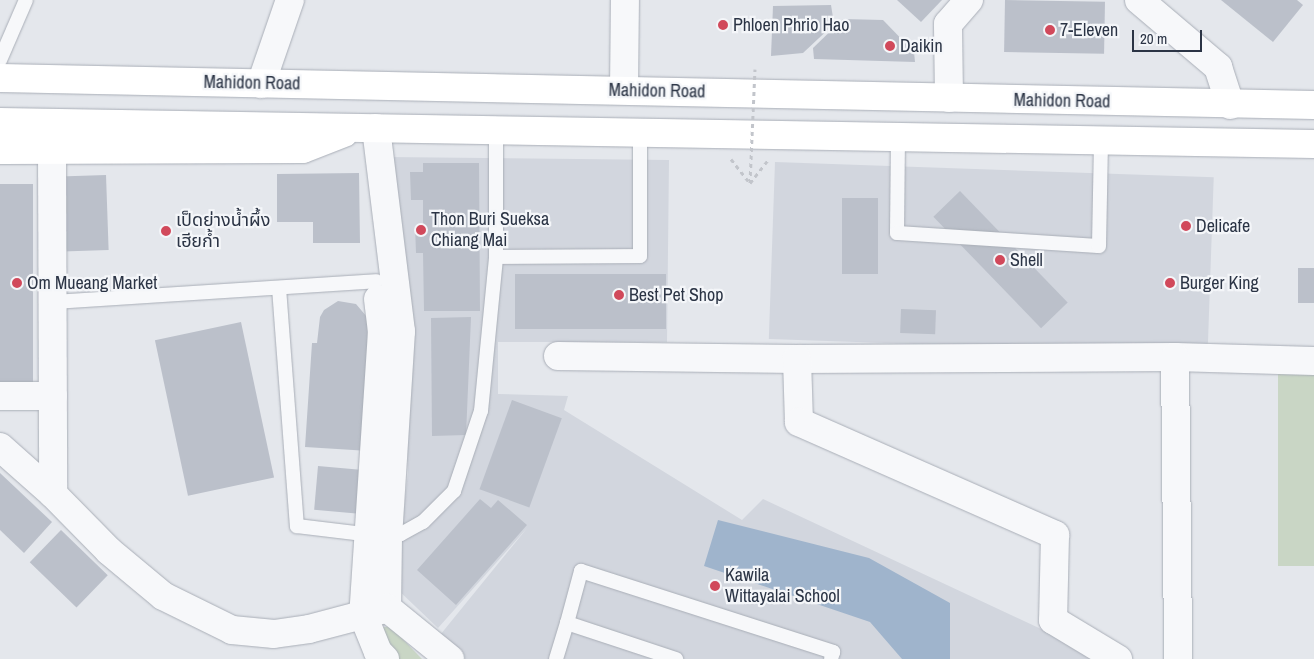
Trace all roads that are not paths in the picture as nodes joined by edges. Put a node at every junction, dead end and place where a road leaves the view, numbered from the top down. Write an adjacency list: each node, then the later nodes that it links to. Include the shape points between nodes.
1 (26, 0): 6 (lane)
2 (290, 0): 8 (street)
3 (625, 0): 9 (street)
4 (970, 0): 10 (street, via 948,24)
5 (1139, 0): 12 (street, via 1218,67)
6 (0, 60): 8 (main road)
7 (0, 78): 8 (main road, Mahidon Road)
8 (260, 84): 9 (main road, Mahidon Road)
9 (624, 90): 10 (main road, Mahidon Road)
10 (948, 98): 12 (main road, Mahidon Road)
11 (1305, 104): 12 (main road, Mahidon Road)
12 (1230, 105)
13 (0, 122): 14 (main road)
14 (367, 128): 15 (main road); 22 (main road, via 303,149); 24 (street)
15 (496, 130): 16 (main road); 25 (lane)
16 (640, 133): 17 (main road); 25 (lane, via 640,256)
17 (898, 137): 18 (main road); 18 (lane, via 897,233 1098,246)
18 (1101, 141): 19 (main road)
19 (1276, 144): 20 (main road); 23 (main road)
20 (1314, 144)
21 (0, 150): 22 (main road)
22 (52, 150): 28 (street)
23 (1314, 151)
24 (381, 242): 26 (street); 37 (street, via 401,331)
25 (496, 257): 37 (lane, via 481,411 454,492 423,522 401,534)
26 (376, 281): 27 (lane); 37 (street, via 382,332)
27 (279, 288): 28 (lane); 37 (lane, via 296,526)
28 (53, 302): 34 (street)
29 (558, 356): 31 (street)
30 (1175, 357): 31 (street); 32 (street); 46 (street)
31 (797, 359): 45 (street, via 799,422 1055,535 1053,620)
32 (1314, 361)
33 (0, 396): 34 (street)
34 (53, 396): 36 (street)
35 (0, 448): 36 (street)
36 (53, 494): 38 (street, via 108,551 163,596 232,630 274,634)
37 (378, 535): 38 (street)
38 (375, 612): 40 (street, via 378,652); 41 (street)
39 (567, 623): 42 (lane); 43 (lane); 44 (lane, via 581,571 833,652)
40 (384, 659)
41 (450, 659)
42 (556, 659)
43 (676, 659)
44 (831, 659)
45 (1118, 659)
46 (1178, 659)

